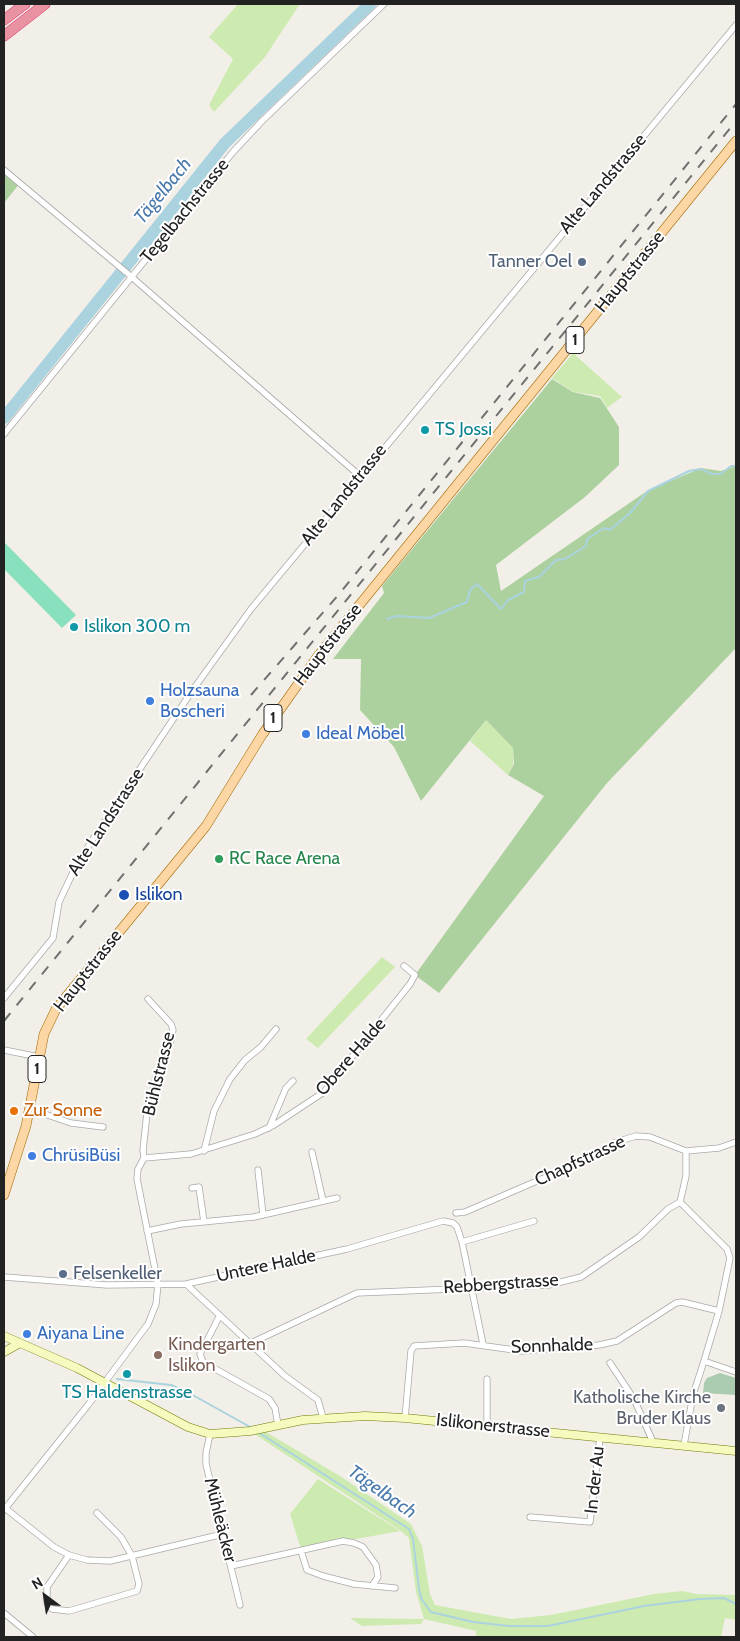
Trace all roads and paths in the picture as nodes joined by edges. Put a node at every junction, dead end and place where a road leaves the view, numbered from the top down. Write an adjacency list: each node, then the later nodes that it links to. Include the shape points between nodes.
1 (25, 4): 4 (highway)
2 (45, 4): 6 (highway)
3 (384, 4): 9 (street, Tegelbachstrasse, via 257,125)
4 (4, 20)
5 (736, 25): 11 (street, Alte Landstrasse)
6 (4, 36)
7 (736, 140): 17 (main road, Hauptstrasse / 1, via 317,657 267,727 206,826 56,1009 46,1028)
8 (4, 170): 9 (street)
9 (129, 275): 10 (street, Tegelbachstrasse); 11 (street)
10 (4, 434)
11 (360, 476): 13 (street, Alte Landstrasse, via 251,609 192,691 75,868 59,902 53,938)
12 (404, 966): 21 (street, Obere Halde, via 415,975 353,1059 324,1092)
13 (4, 998)
14 (148, 1000): 26 (street, Bühlstrasse, via 173,1030 147,1113)
15 (276, 1029): 23 (street, via 230,1079 214,1111)
16 (4, 1050): 17 (street)
17 (39, 1057): 19 (main road, Hauptstrasse / 1)
18 (293, 1081): 21 (street, via 286,1088)
19 (30, 1109): 20 (street, via 50,1118); 29 (main road, Hauptstrasse / 1)
20 (103, 1127)
21 (269, 1128): 23 (street, Obere Halde)
22 (736, 1142): 24 (street, Chapfstrasse, via 719,1148)
23 (204, 1151): 26 (street, Obere Halde)
24 (686, 1151): 32 (street, via 686,1176); 33 (street, Chapfstrasse, via 636,1136 616,1142 581,1162 465,1212)
25 (312, 1152): 31 (street)
26 (144, 1158): 37 (street, via 137,1178)
27 (258, 1170): 34 (street)
28 (192, 1188): 36 (street, via 199,1187)
29 (4, 1195)
30 (337, 1198): 31 (street)
31 (323, 1201): 34 (street)
32 (680, 1202): 42 (street, Rebbergstrasse, via 632,1242 581,1277 549,1285); 43 (street, via 727,1249 730,1258)
33 (456, 1213)
34 (263, 1215): 36 (street)
35 (534, 1221): 38 (street)
36 (204, 1222): 37 (street)
37 (147, 1230): 40 (street)
38 (462, 1242): 41 (street, Untere Halde, via 457,1227 443,1221 347,1249); 42 (street)
39 (4, 1277): 40 (street, Untere Halde, via 106,1285)
40 (158, 1284): 41 (street, Untere Halde); 54 (street, via 156,1304 148,1324)
41 (186, 1284): 44 (street)
42 (469, 1287): 47 (street, Rebbergstrasse, via 357,1292); 48 (street)
43 (719, 1311): 48 (street, Sonnhalde, via 676,1303 608,1344 522,1351); 50 (street)
44 (219, 1317): 47 (street); 57 (street, via 200,1354 204,1362 269,1399 275,1408)
45 (4, 1336): 46 (street)
46 (20, 1343): 49 (street); 54 (street)
47 (249, 1344): 55 (street, via 295,1385 318,1400)
48 (483, 1344): 56 (street, Sonnhalde, via 414,1346)
49 (4, 1352)
50 (704, 1361): 52 (street); 62 (street, via 693,1395)
51 (610, 1363): 61 (street, via 634,1398)
52 (736, 1372)
53 (487, 1379): 58 (street)
54 (104, 1383): 59 (street, via 188,1427); 64 (street)
55 (323, 1418): 56 (street, Islikonerstrasse); 57 (street, Islikonerstrasse)
56 (405, 1418): 58 (street, Islikonerstrasse)
57 (278, 1425): 59 (street, Islikonerstrasse)
58 (486, 1426): 60 (street, Islikonerstrasse)
59 (210, 1434): 67 (street, Mühleäcker, via 206,1464)
60 (600, 1437): 61 (street, Islikonerstrasse); 66 (street, In der Au, via 590,1522)
61 (653, 1442): 62 (street, Islikonerstrasse)
62 (684, 1446): 63 (street, Islikonerstrasse)
63 (736, 1451)
64 (5, 1508): 69 (street)
65 (97, 1513): 70 (street, via 122,1537)
66 (530, 1517)
67 (223, 1534): 70 (street); 71 (street, Mühleäcker)
68 (301, 1551): 71 (street); 72 (street, via 306,1570); 72 (street, via 343,1541 363,1547 376,1565 378,1578)
69 (69, 1555): 70 (street, via 110,1561); 70 (street, via 45,1595 52,1609 60,1612 137,1591 140,1584)
70 (132, 1556)
71 (231, 1566): 74 (street, Mühleäcker)
72 (372, 1586): 73 (street)
73 (395, 1588)
74 (240, 1605)
75 (4, 1613): 76 (street)
76 (33, 1637)

